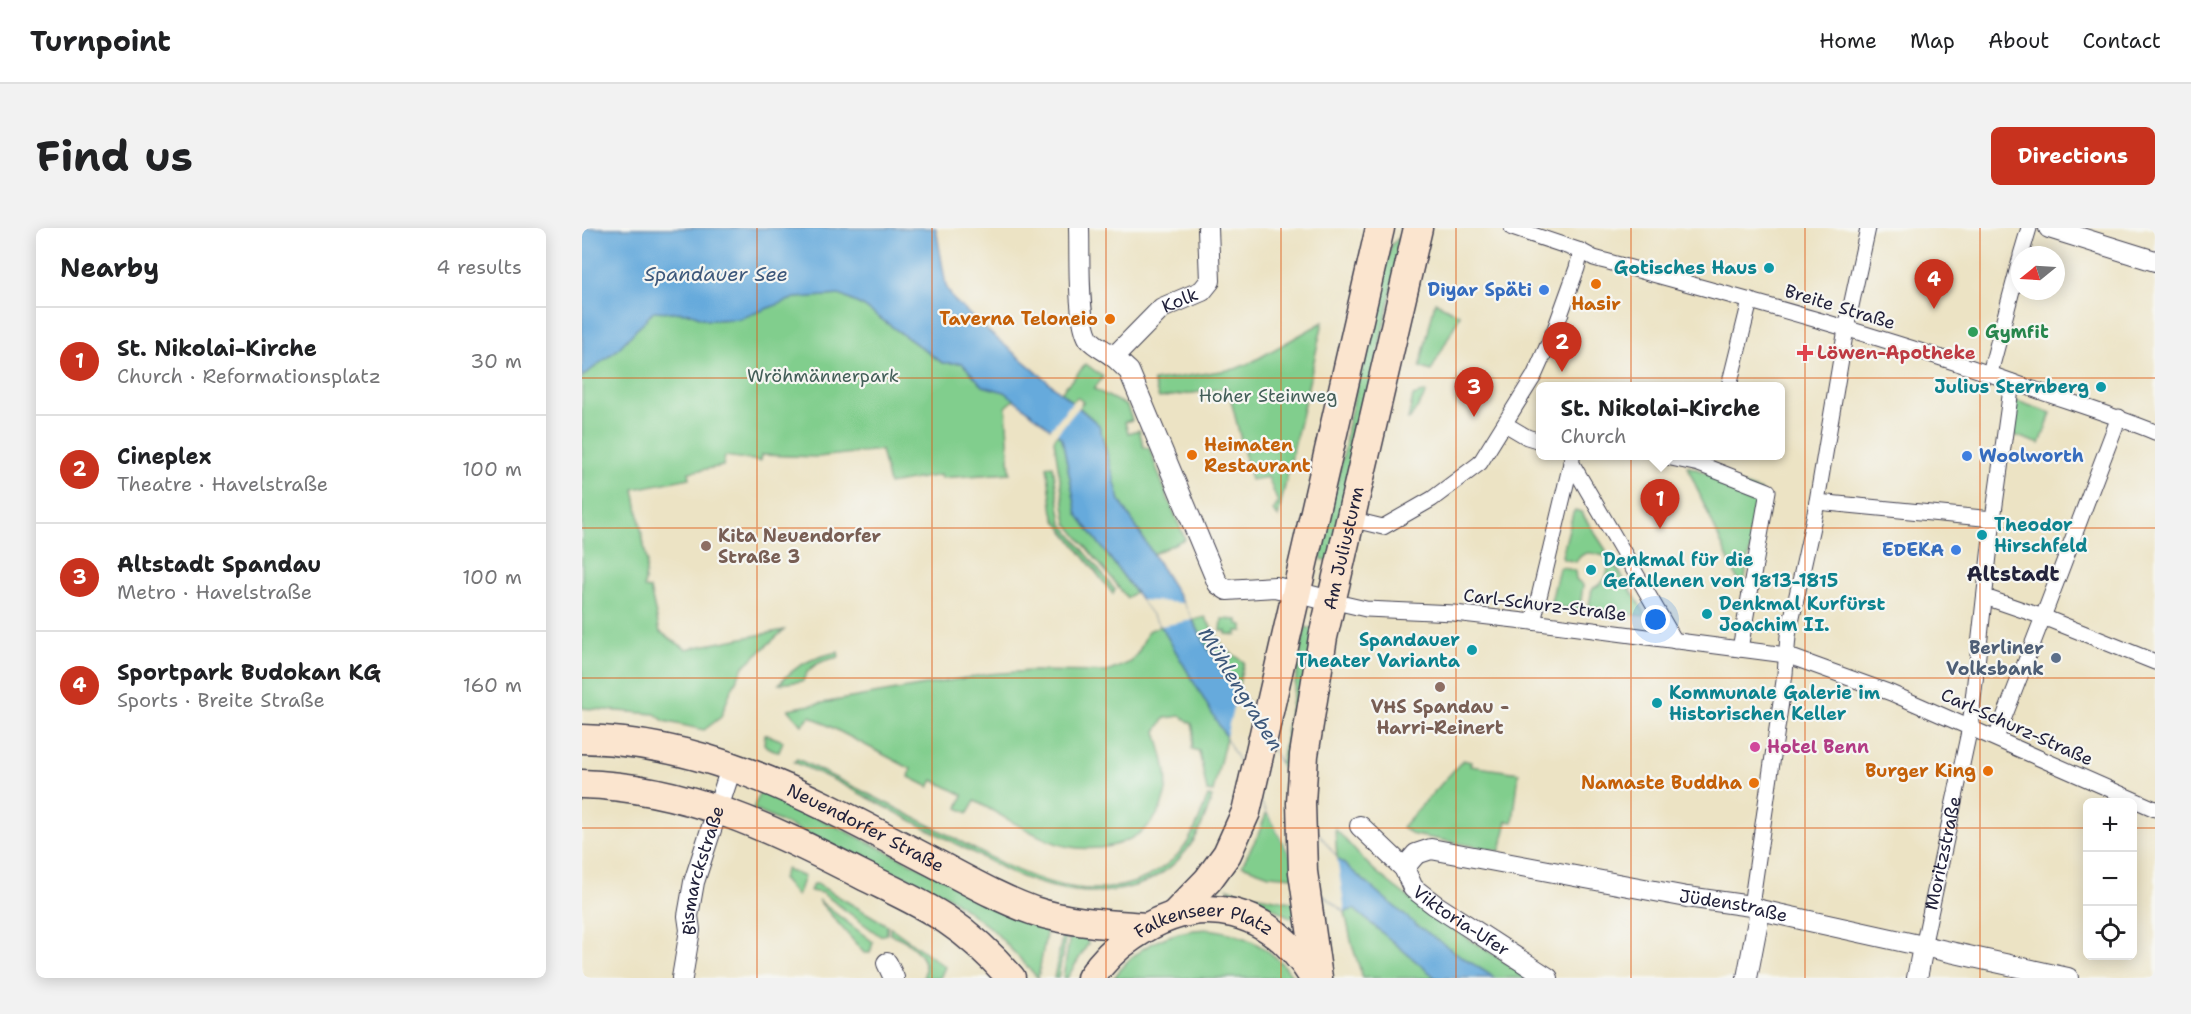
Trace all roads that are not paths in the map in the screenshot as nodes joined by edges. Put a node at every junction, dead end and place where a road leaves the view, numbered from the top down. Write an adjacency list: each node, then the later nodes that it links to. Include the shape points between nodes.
1 (1079, 228): 15 (street, via 1085,328 1094,344)
2 (1208, 228): 15 (street, Kolk, via 1210,281 1202,291 1162,308)
3 (1380, 228): 30 (main road, Am Juliusturm)
4 (1418, 228): 28 (main road, Am Juliusturm)
5 (1512, 228): 10 (street, Breite Straße)
6 (1868, 228): 14 (street)
7 (2029, 228): 9 (street)
8 (2049, 228): 11 (street)
9 (2024, 246)
10 (1581, 251): 13 (street, Breite Straße, via 1594,258); 20 (street, via 1555,329 1534,376)
11 (2155, 261)
12 (2011, 294): 16 (street)
13 (1750, 301): 14 (street, Breite Straße); 17 (street)
14 (1846, 328): 16 (street, Breite Straße); 27 (street)
15 (1114, 357): 30 (street, via 1128,371 1218,584 1227,590 1264,586)
16 (1990, 373): 18 (street, Breite Straße)
17 (1730, 382)
18 (2012, 382): 19 (street, Breite Straße); 29 (street, Moritzstraße)
19 (2119, 417): 21 (street, Breite Straße); 33 (street)
20 (1505, 424): 22 (street); 28 (street, via 1480,463 1432,499 1383,526)
21 (2155, 432)
22 (1536, 440)
23 (1572, 460): 34 (street)
24 (1573, 460): 35 (street)
25 (1694, 460): 26 (street)
26 (1710, 462): 36 (street, via 1768,491)
27 (1817, 502): 29 (street); 37 (street)
28 (1350, 519): 32 (main road, Am Juliusturm)
29 (1993, 519): 31 (street, Moritzstraße)
30 (1297, 591): 32 (street); 49 (main road, Am Juliusturm, via 1246,812 1227,854)
31 (1984, 597): 33 (street); 39 (street, Moritzstraße)
32 (1331, 601): 34 (street, Carl-Schurz-Straße, via 1366,609); 55 (main road, Am Juliusturm, via 1312,700 1301,803 1303,872)
33 (2043, 616): 38 (street); 40 (street)
34 (1533, 622): 35 (street, Carl-Schurz-Straße)
35 (1675, 641): 36 (street, Carl-Schurz-Straße)
36 (1740, 649): 37 (street, Carl-Schurz-Straße)
37 (1786, 655): 39 (street, Carl-Schurz-Straße, via 1892,693); 48 (street)
38 (2155, 662)
39 (1970, 727): 40 (street, Carl-Schurz-Straße); 51 (street, Moritzstraße)
40 (1996, 738): 45 (street, Carl-Schurz-Straße)
41 (582, 739): 42 (main road, Neuendorfer Straße, via 658,747)
42 (732, 765): 44 (street, Bismarckstraße); 50 (main road, Neuendorfer Straße, via 820,803 1034,911 1081,922)
43 (582, 784): 44 (main road, via 644,790)
44 (717, 808): 52 (street, Bismarckstraße, via 694,882); 53 (main road, via 796,840 930,909 978,944)
45 (2155, 808)
46 (1360, 826): 47 (street, Viktoria-Ufer)
47 (1404, 868): 48 (street, Jüdenstraße, via 1416,854 1431,849); 56 (street, Viktoria-Ufer, via 1413,888 1435,905)
48 (1755, 908): 51 (street, Jüdenstraße); 57 (street)
49 (1175, 915): 50 (main road, Falkenseer Platz); 55 (main road, Falkenseer Platz, via 1223,911 1262,924 1296,951)
50 (1146, 927): 54 (main road, Falkenseer Platz, via 1113,951)
51 (1923, 947): 58 (street, Moritzstraße); 59 (street, Jüdenstraße)
52 (682, 978)
53 (1011, 978)
54 (1091, 978)
55 (1316, 978)
56 (1548, 978)
57 (1747, 978)
58 (1917, 978)
59 (2068, 978)

